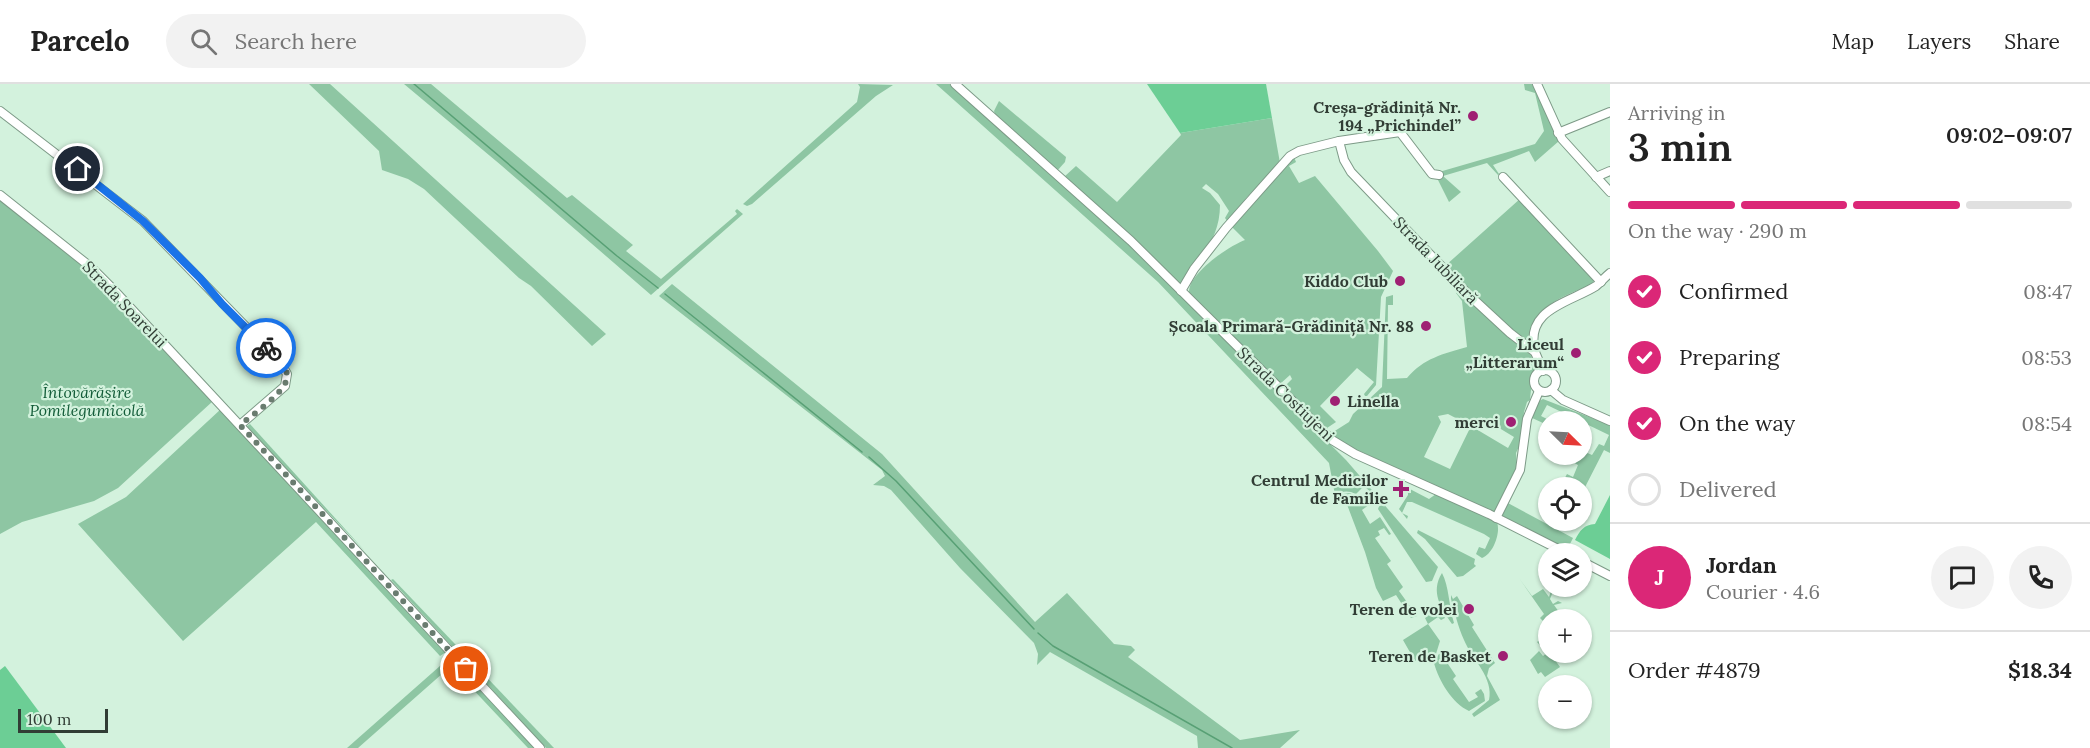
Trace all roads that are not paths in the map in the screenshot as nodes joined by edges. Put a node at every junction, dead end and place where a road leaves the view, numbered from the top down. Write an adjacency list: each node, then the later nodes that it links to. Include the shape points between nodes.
1 (955, 84): 15 (street, Strada Costiujeni, via 1114,225)
2 (1537, 84): 5 (street)
3 (0, 111): 21 (street, via 143,221 280,362 287,374 285,386)
4 (1610, 112): 5 (street)
5 (1558, 133): 10 (street)
6 (1339, 141): 8 (street, via 1400,132 1432,174); 15 (street, via 1299,151 1283,162 1226,228); 16 (street, Strada Jubiliară, via 1351,172 1470,296)
7 (1610, 171): 10 (street)
8 (1439, 175)
9 (1503, 177): 14 (street)
10 (1596, 177): 11 (street)
11 (1610, 192)
12 (0, 195): 21 (street, Strada Soarelui, via 92,267)
13 (1610, 273): 14 (street)
14 (1600, 282): 16 (street, via 1546,313 1535,330)
15 (1181, 291): 22 (street, Strada Costiujeni, via 1335,442)
16 (1535, 352): 17 (street, Strada Jubiliară)
17 (1543, 371): 18 (street, via 1555,377); 19 (street, via 1534,379)
18 (1551, 390): 19 (street); 20 (street, via 1563,400)
19 (1539, 391): 22 (street, via 1527,418 1520,470)
20 (1610, 421)
21 (240, 425): 26 (street, Strada Soarelui)
22 (1496, 518): 23 (street, Strada Costiujeni)
23 (1546, 543)
24 (1592, 567): 25 (street)
25 (1610, 576)
26 (540, 748)

